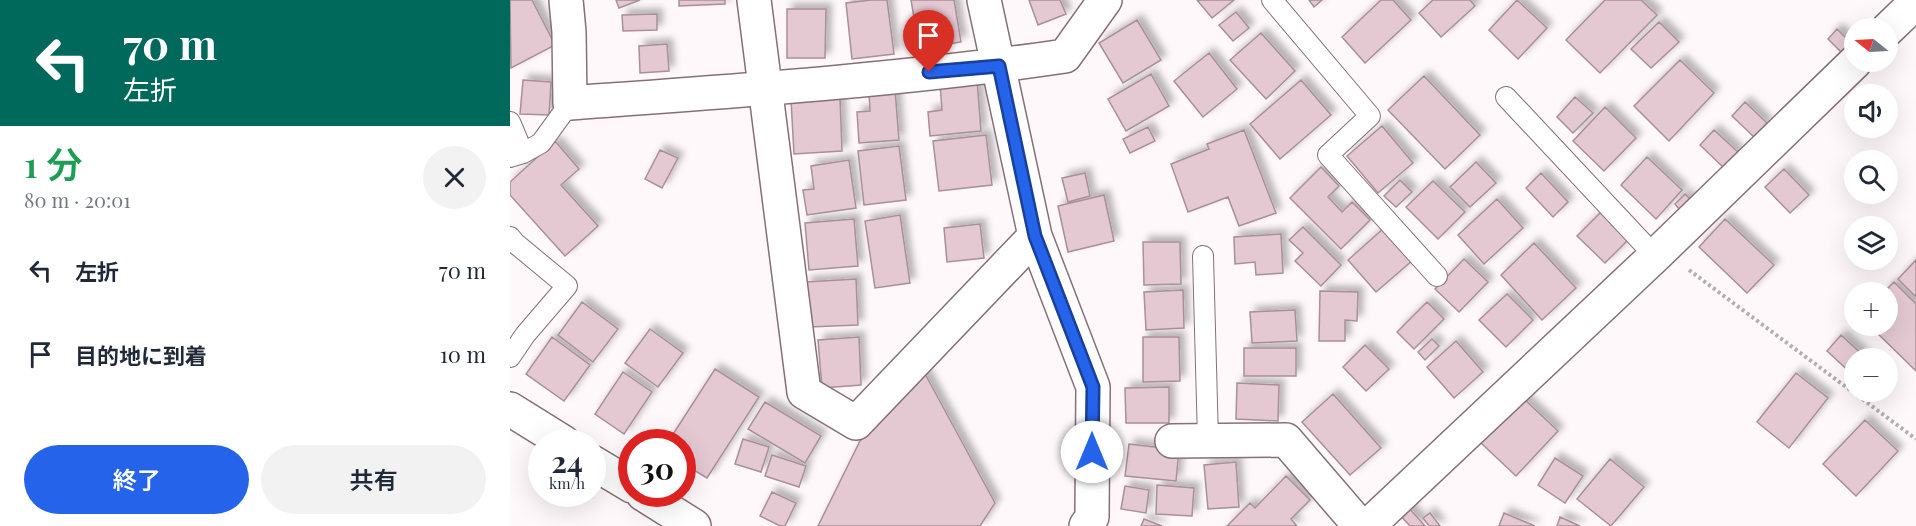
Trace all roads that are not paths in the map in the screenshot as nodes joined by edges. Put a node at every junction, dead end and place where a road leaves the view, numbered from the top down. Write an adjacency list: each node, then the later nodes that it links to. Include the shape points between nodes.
1 (566, 0): 12 (street)
2 (754, 0): 10 (street)
3 (984, 0): 8 (street)
4 (1105, 0): 8 (street, via 1065,56)
5 (1272, 0): 19 (lane, via 1370,116 1328,155)
6 (1916, 2): 7 (street)
7 (1898, 19)
8 (999, 66): 10 (street); 15 (street)
9 (1845, 72): 17 (street)
10 (767, 88): 12 (street); 15 (street, via 804,392 856,423)
11 (1506, 97): 17 (lane)
12 (570, 103): 14 (lane, via 541,143)
13 (510, 122): 14 (lane)
14 (517, 155)
15 (1035, 236): 27 (street, via 1093,387 1092,517)
16 (510, 237): 20 (lane, via 567,286)
17 (1658, 253): 29 (street)
18 (1203, 256): 23 (lane)
19 (1437, 276)
20 (510, 357)
21 (510, 409): 22 (street)
22 (542, 429)
23 (1208, 440): 24 (street); 28 (street, via 1286,440)
24 (1172, 441)
25 (664, 507): 26 (street)
26 (694, 526)
27 (1086, 526)
28 (1360, 526)
29 (1368, 526)

